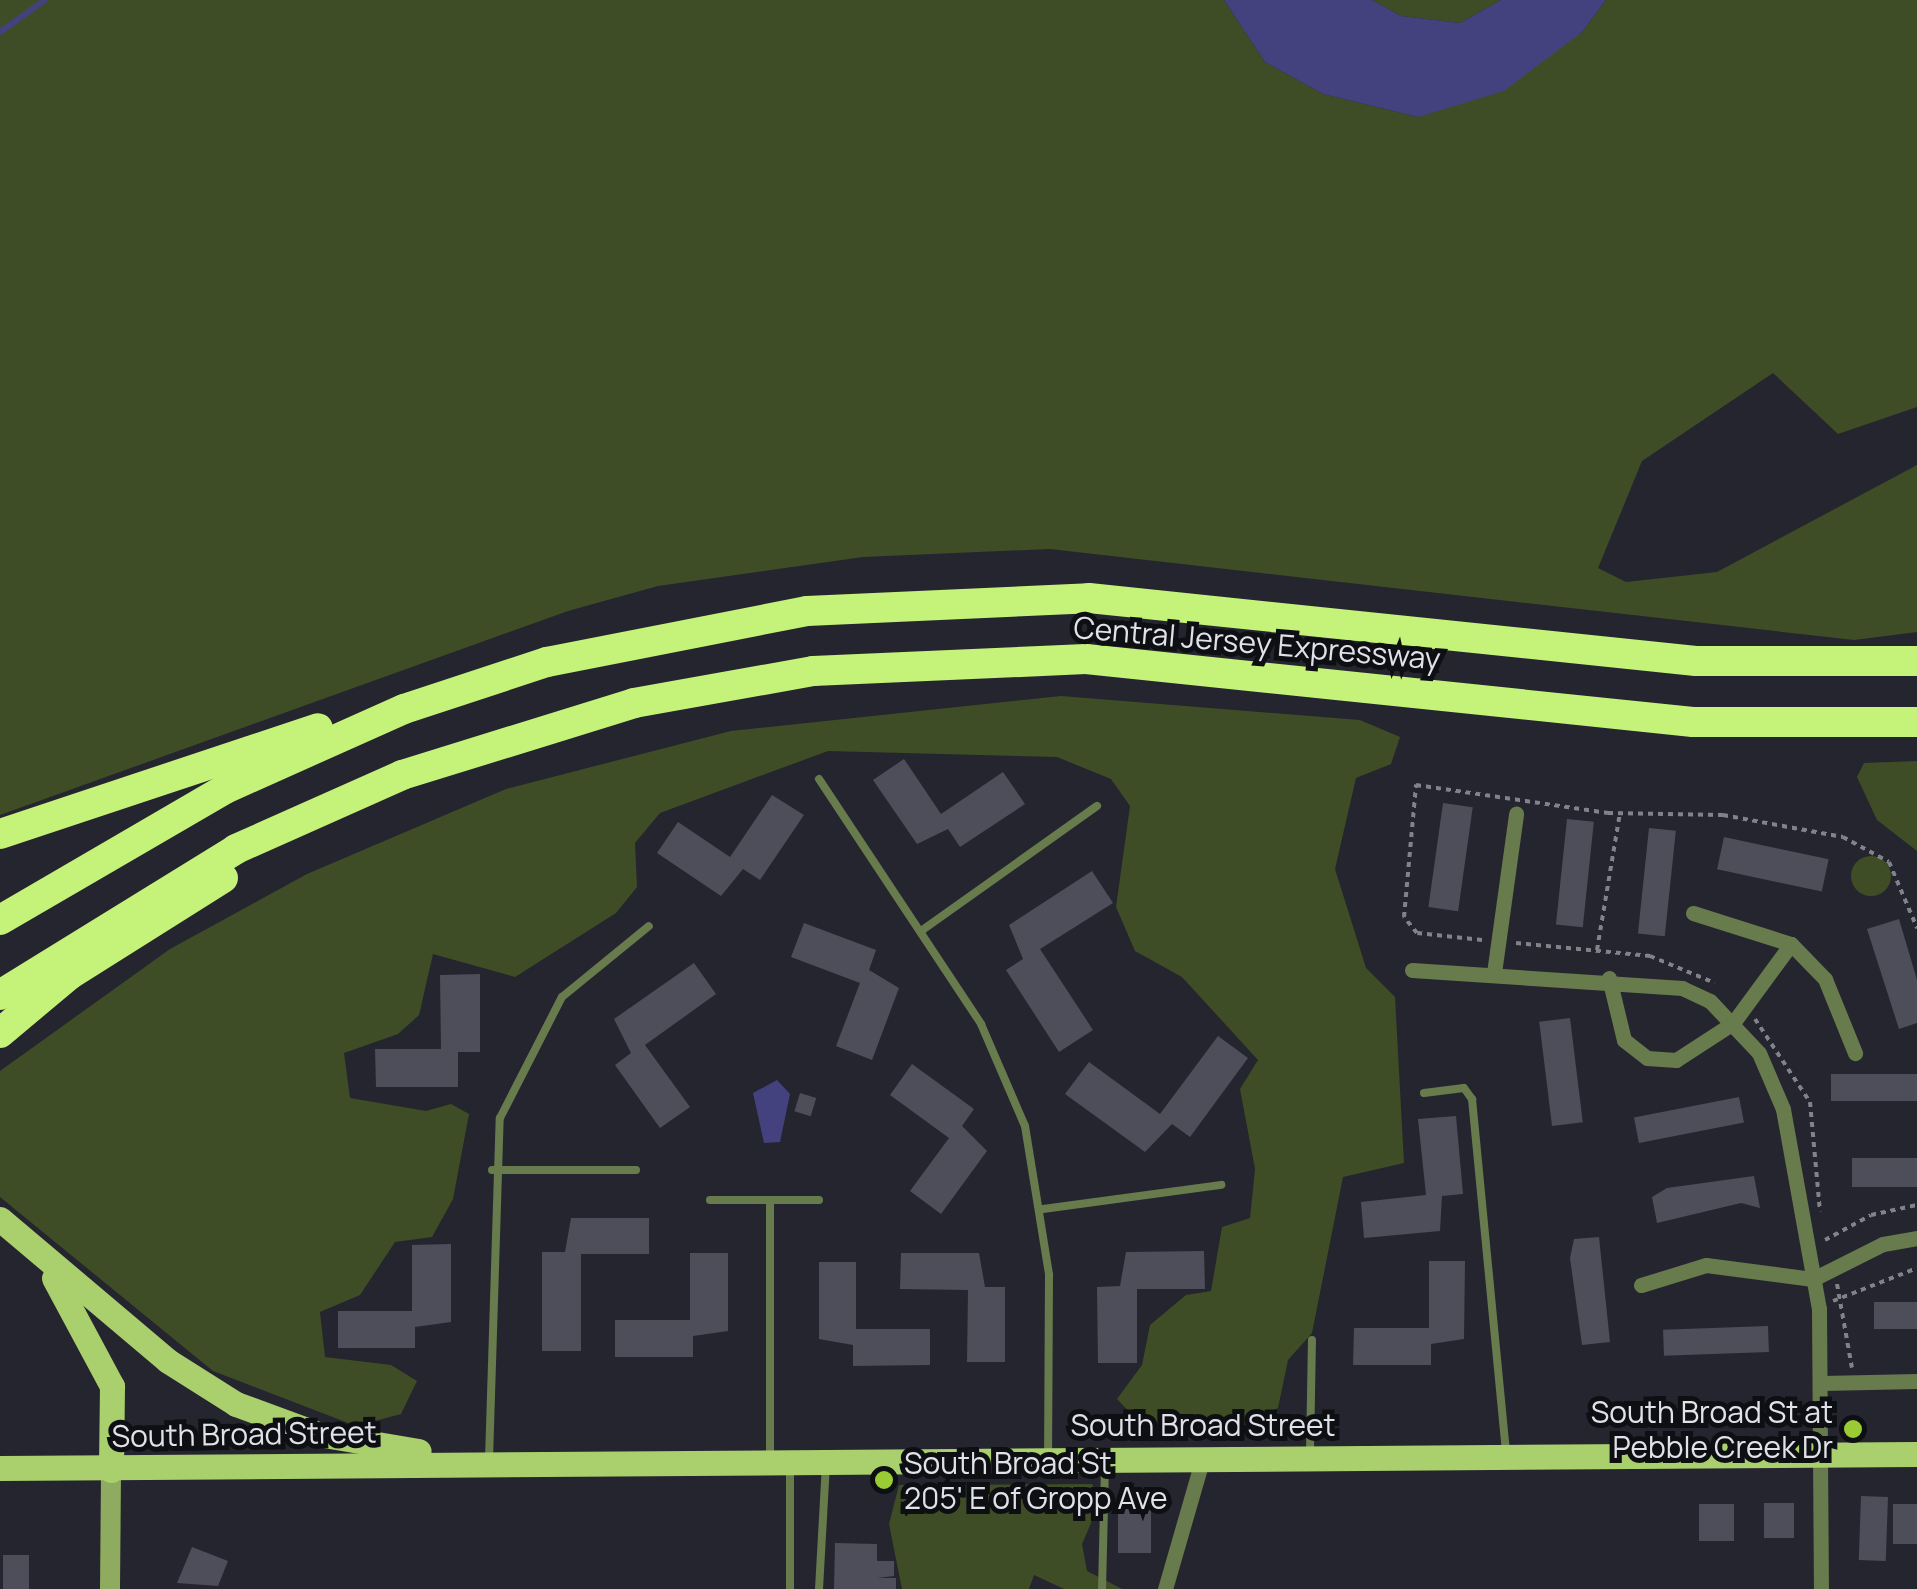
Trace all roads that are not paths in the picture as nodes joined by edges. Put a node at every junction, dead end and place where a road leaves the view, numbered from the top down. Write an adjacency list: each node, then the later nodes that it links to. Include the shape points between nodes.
1 (1917, 660): 2 (highway, Central Jersey Expressway, via 1696,660 1184,604 995,597 714,624 546,662)
2 (404, 709): 8 (highway, via 309,729); 10 (highway, Central Jersey Expressway, via 225,788)
3 (1917, 722): 4 (highway, Central Jersey Expressway, via 1693,722 1177,664 995,658 724,685)
4 (474, 749): 17 (highway, Central Jersey Expressway, via 236,849); 19 (highway, via 220,880 69,975)
5 (819, 779): 12 (lane)
6 (1097, 806): 12 (lane)
7 (1516, 814): 15 (street)
8 (0, 834)
9 (1693, 913): 13 (street)
10 (0, 920)
11 (649, 926): 22 (lane, via 572,988 538,1032 500,1118)
12 (921, 931): 28 (lane, via 1008,1078)
13 (1791, 944): 18 (street); 20 (street, via 1825,979)
14 (1412, 970): 15 (street)
15 (1494, 972): 16 (street)
16 (1609, 978): 18 (street, via 1682,988); 18 (street, via 1615,1027 1647,1058 1690,1055)
17 (0, 995)
18 (1733, 1023): 32 (street, via 1759,1053 1783,1109)
19 (0, 1032)
20 (1855, 1053)
21 (1424, 1093): 39 (lane, via 1464,1088 1472,1099)
22 (492, 1170): 23 (lane); 43 (lane)
23 (636, 1170)
24 (1221, 1185): 28 (lane)
25 (710, 1200): 26 (lane)
26 (770, 1200): 27 (lane); 40 (lane)
27 (819, 1200)
28 (1042, 1209): 45 (lane)
29 (0, 1219): 31 (main road, South Broad Street)
30 (1917, 1238): 32 (street)
31 (27, 1242): 43 (main road, South Broad Street, via 168,1361 236,1404 318,1434); 48 (main road, via 100,1352 116,1422)
32 (1813, 1279): 33 (street, via 1706,1265); 36 (street)
33 (1642, 1285)
34 (1312, 1340): 42 (lane)
35 (1917, 1382): 36 (street)
36 (1822, 1383): 37 (street)
37 (1826, 1453): 38 (main road, South Broad Street); 39 (main road, South Broad Street); 54 (street)
38 (1917, 1454)
39 (1506, 1456): 42 (main road, South Broad Street)
40 (780, 1457): 43 (main road, South Broad Street); 44 (main road, South Broad Street); 50 (lane)
41 (1203, 1457): 42 (main road, South Broad Street); 46 (main road, South Broad Street); 53 (street)
42 (1310, 1457)
43 (489, 1458): 48 (main road, South Broad Street)
44 (826, 1458): 45 (main road, South Broad Street); 51 (lane)
45 (1048, 1458): 46 (main road, South Broad Street)
46 (1106, 1458): 52 (lane)
47 (0, 1468): 48 (main road, South Broad Street)
48 (111, 1470): 49 (street)
49 (110, 1589)
50 (790, 1589)
51 (820, 1589)
52 (1102, 1589)
53 (1165, 1589)
54 (1821, 1589)

